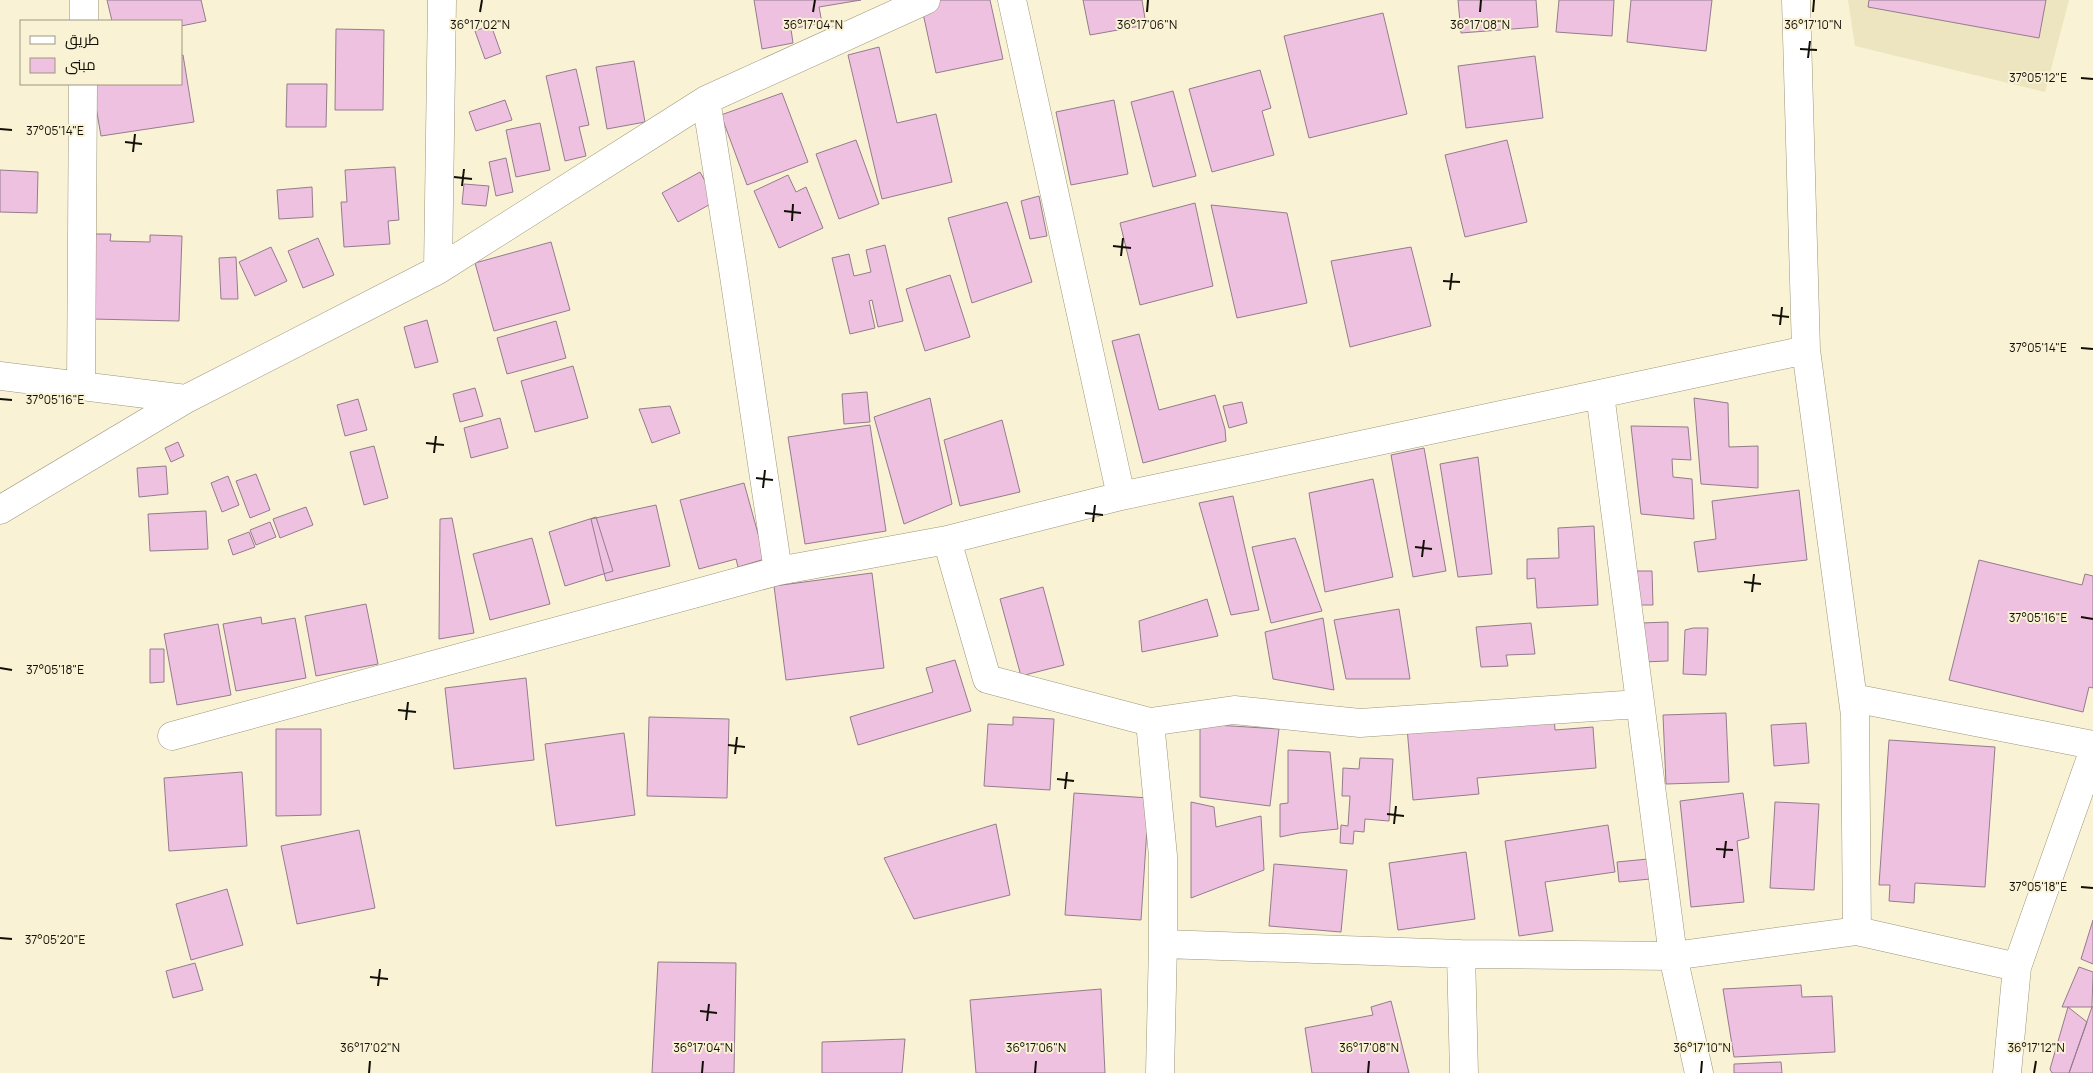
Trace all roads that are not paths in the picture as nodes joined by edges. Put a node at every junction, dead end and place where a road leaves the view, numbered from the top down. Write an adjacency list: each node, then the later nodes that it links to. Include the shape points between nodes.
1 (84, 0): 6 (street)
2 (442, 0): 9 (street)
3 (926, 0): 8 (street)
4 (1012, 0): 15 (street)
5 (1796, 0): 10 (street)
6 (84, 20)
7 (83, 85): 12 (street)
8 (706, 100): 9 (street); 18 (street)
9 (438, 270): 14 (street)
10 (1806, 350): 13 (street); 19 (street)
11 (0, 376): 12 (street)
12 (81, 386): 14 (street)
13 (1600, 394): 15 (street); 20 (street)
14 (186, 399): 16 (street)
15 (1121, 496): 17 (street)
16 (0, 510)
17 (946, 540): 18 (street); 21 (street, via 987,679)
18 (778, 571): 22 (street)
19 (1853, 698): 23 (street); 25 (street)
20 (1639, 704): 21 (street, via 1360,723 1234,710); 28 (street)
21 (1150, 722): 26 (street, via 1163,856)
22 (172, 736)
23 (2093, 745)
24 (2093, 752): 29 (street)
25 (1857, 931): 28 (street); 29 (street)
26 (1163, 944): 27 (street); 30 (street)
27 (1461, 954): 28 (street); 31 (street)
28 (1673, 956): 32 (street)
29 (2017, 968): 33 (street)
30 (1160, 1073)
31 (1464, 1073)
32 (1699, 1073)
33 (2007, 1073)

